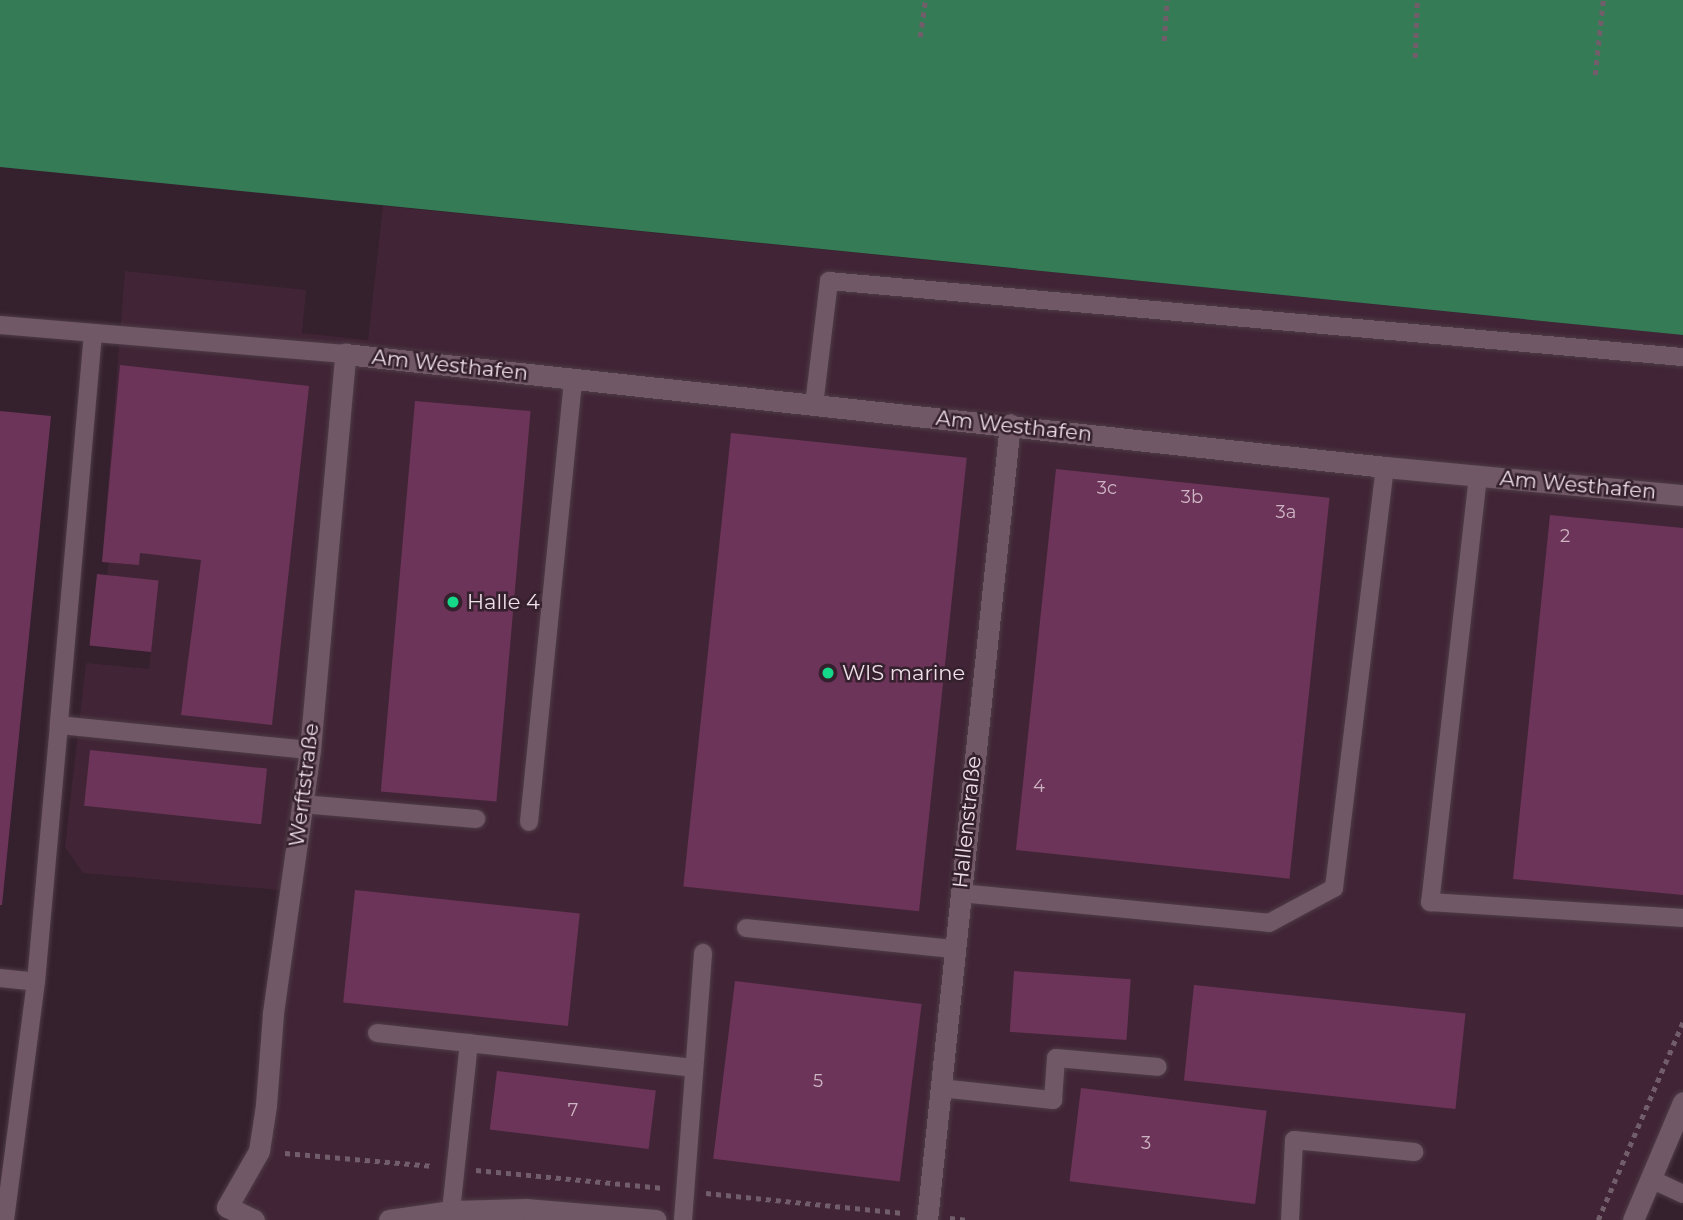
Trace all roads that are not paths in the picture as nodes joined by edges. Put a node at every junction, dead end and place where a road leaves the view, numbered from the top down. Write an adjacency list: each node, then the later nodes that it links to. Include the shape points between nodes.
1 (0, 325): 2 (lane)
2 (93, 333): 3 (lane); 11 (lane)
3 (345, 354): 5 (street, Am Westhafen); 12 (street, Werftstraße)
4 (1683, 357): 6 (lane, via 829,281)
5 (573, 379): 6 (street, Am Westhafen); 15 (lane)
6 (814, 405): 7 (street, Am Westhafen)
7 (1010, 424): 8 (street, Am Westhafen); 16 (street, Hallenstraße)
8 (1385, 467): 9 (street, Am Westhafen); 16 (lane, via 1334,888 1269,923)
9 (1478, 476): 10 (street, Am Westhafen); 17 (lane, via 1430,902)
10 (1683, 495)
11 (59, 725): 12 (lane); 22 (lane)
12 (310, 750): 13 (street, Werftstraße)
13 (302, 804): 14 (lane); 34 (street, Werftstraße, via 259,1151)
14 (476, 819)
15 (529, 822)
16 (960, 893): 19 (street, Hallenstraße)
17 (1683, 918)
18 (746, 928): 19 (lane)
19 (954, 949): 27 (street, Hallenstraße)
20 (703, 953): 25 (lane)
21 (0, 978): 22 (lane)
22 (36, 982): 29 (lane)
23 (377, 1033): 24 (lane)
24 (469, 1043): 25 (lane); 33 (lane)
25 (693, 1068): 40 (lane)
26 (1158, 1068): 27 (lane, via 1056,1058 1053,1100)
27 (940, 1088): 35 (street, Hallenstraße)
28 (1683, 1102): 31 (street)
29 (8, 1148): 36 (lane)
30 (1414, 1152): 41 (lane, via 1294,1140)
31 (1651, 1179): 32 (lane); 42 (street)
32 (1683, 1194)
33 (451, 1211): 38 (street); 39 (street, via 526,1209)
34 (223, 1213): 37 (street, Werftstraße)
35 (927, 1218)
36 (5, 1220)
37 (254, 1220)
38 (389, 1220)
39 (656, 1220)
40 (683, 1220)
41 (1290, 1220)
42 (1633, 1220)

